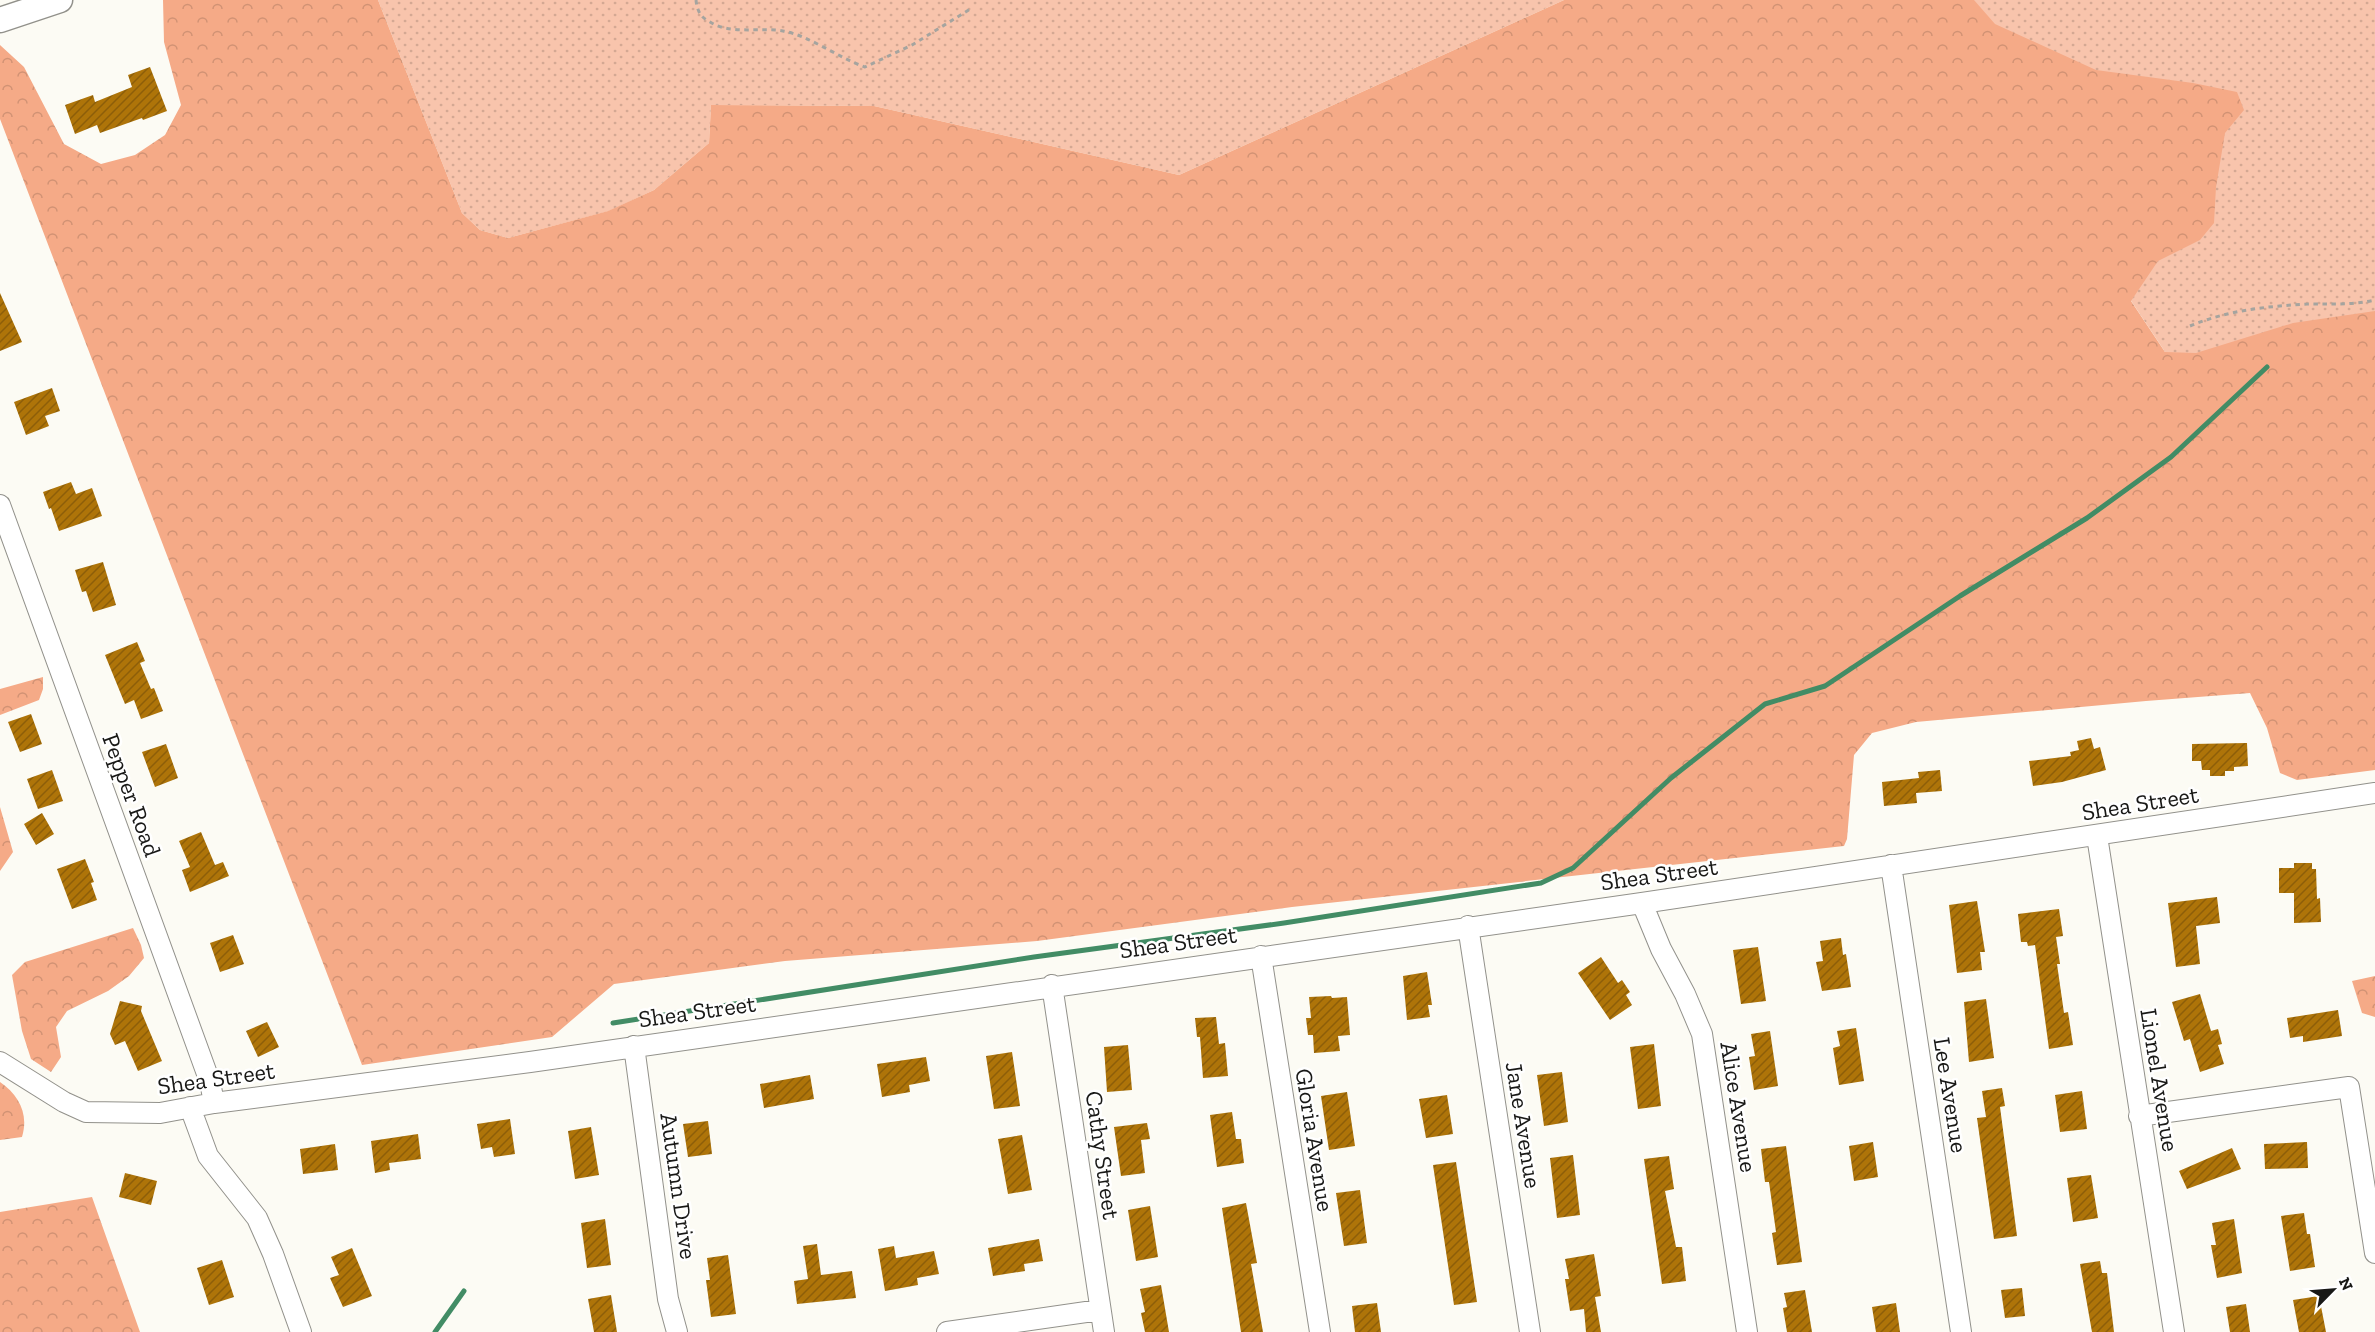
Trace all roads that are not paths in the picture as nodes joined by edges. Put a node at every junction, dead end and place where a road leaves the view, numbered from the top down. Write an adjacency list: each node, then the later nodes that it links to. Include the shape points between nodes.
1 (60, 0): 2 (street)
2 (0, 20)
3 (0, 506): 13 (street, Pepper Road, via 210,1082)
4 (2375, 794): 5 (street, Shea Street)
5 (2097, 836): 6 (street, Shea Street); 15 (street, Lionel Avenue)
6 (1891, 865): 7 (street, Shea Street); 25 (street, Lee Avenue)
7 (1642, 903): 8 (street, Shea Street); 24 (street, Alice Avenue, via 1702,1034)
8 (1468, 926): 9 (street, Shea Street); 23 (street, Jane Avenue)
9 (1261, 956): 10 (street, Shea Street); 22 (street, Gloria Avenue)
10 (1052, 985): 11 (street, Shea Street); 17 (street, Cathy Street)
11 (634, 1046): 13 (street, Shea Street); 19 (street, Autumn Drive, via 668,1299)
12 (0, 1062): 14 (street, Shea Street, via 86,1112 160,1113)
13 (214, 1103): 14 (street, Shea Street)
14 (190, 1107): 18 (street, via 208,1156 257,1218)
15 (2139, 1116): 16 (street, via 2349,1087); 26 (street, Lionel Avenue)
16 (2375, 1253)
17 (1100, 1310): 20 (street); 21 (street, Cathy Street)
18 (301, 1332)
19 (677, 1332)
20 (947, 1332)
21 (1104, 1332)
22 (1320, 1332)
23 (1530, 1332)
24 (1747, 1332)
25 (1961, 1332)
26 (2174, 1332)

